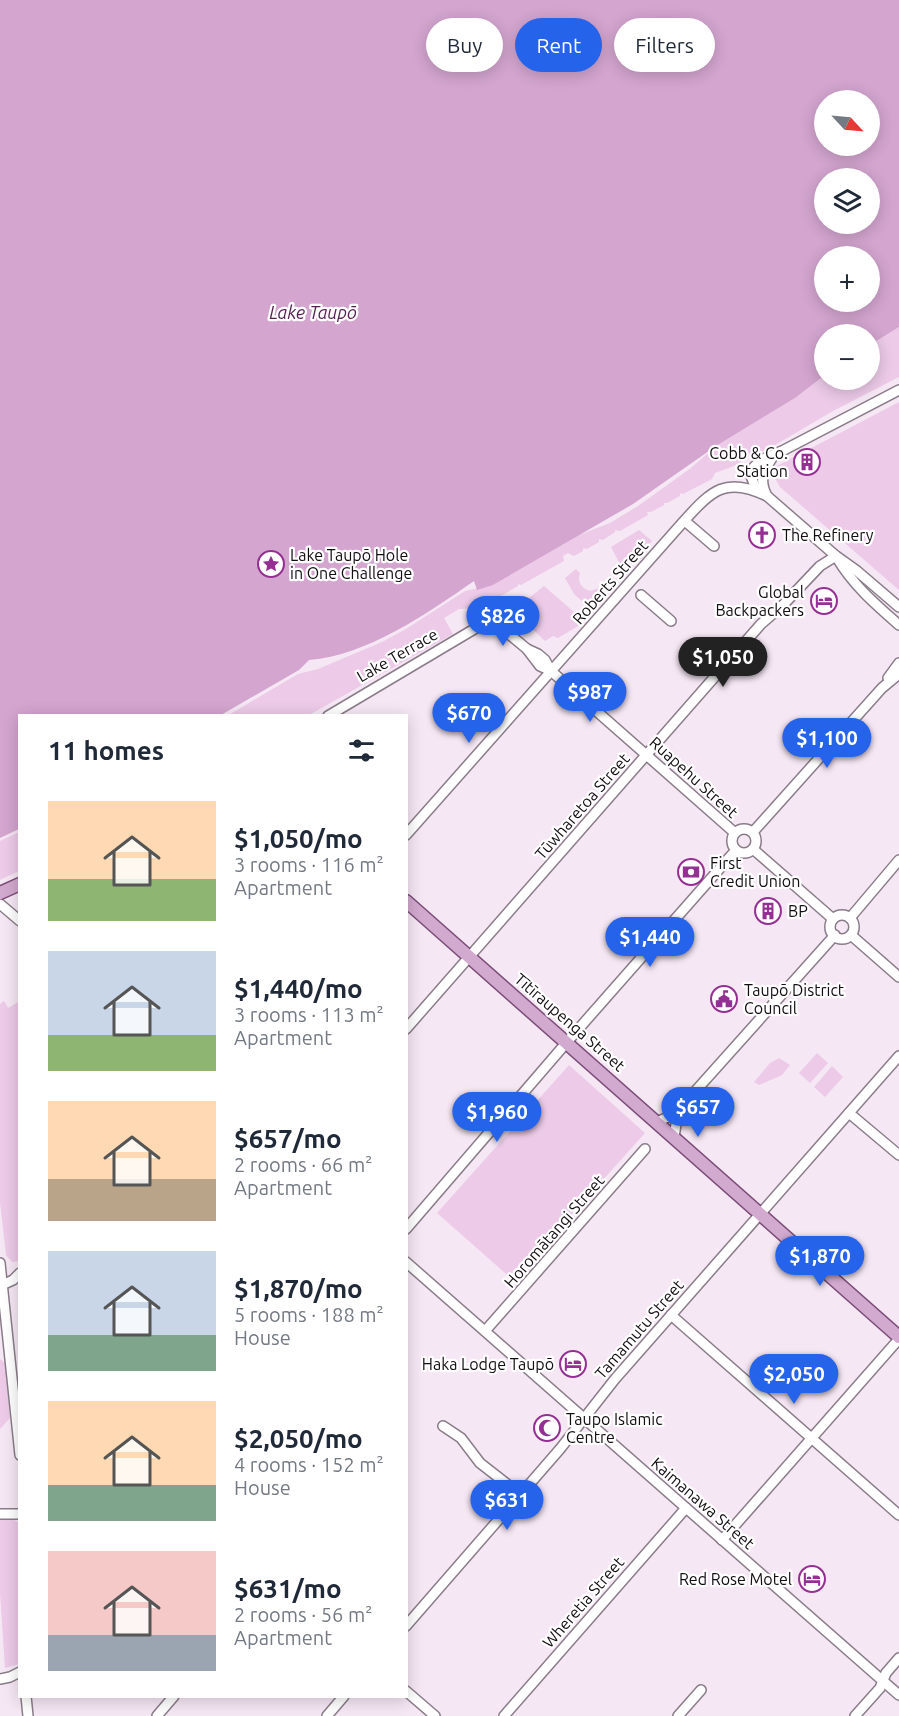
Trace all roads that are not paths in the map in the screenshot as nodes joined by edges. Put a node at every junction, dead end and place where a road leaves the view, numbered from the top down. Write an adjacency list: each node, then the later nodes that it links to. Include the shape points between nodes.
1 (899, 390): 2 (street)
2 (774, 455): 3 (street, via 753,468 751,479); 4 (street, via 762,477)
3 (756, 489): 4 (street); 14 (street, Roberts Street, via 731,487 708,496)
4 (768, 496): 7 (street)
5 (686, 522): 6 (street)
6 (714, 546)
7 (836, 556): 9 (street); 12 (street, via 864,594); 18 (street, Tūwharetoa Street, via 819,567 761,624)
8 (640, 595): 10 (street)
9 (899, 607)
10 (670, 621)
11 (484, 624): 14 (street, Ruapehu Street, via 497,624 527,649 540,666); 17 (street, Lake Terrace)
12 (899, 625)
13 (899, 663): 16 (street)
14 (551, 671): 18 (street, Ruapehu Street); 20 (street, Roberts Street)
15 (899, 674): 16 (street)
16 (882, 688): 19 (street)
17 (331, 714)
18 (647, 755): 21 (street, Ruapehu Street); 34 (street, Tūwharetoa Street)
19 (753, 832): 21 (street, via 742,829); 22 (street)
20 (408, 833)
21 (735, 833): 23 (street)
22 (753, 849): 23 (street, via 743,853); 31 (street)
23 (736, 850): 37 (street)
24 (899, 860): 29 (street)
25 (18, 885): 26 (main road)
26 (0, 893)
27 (408, 903): 34 (main road, Tītīraupenga Street)
28 (0, 904): 30 (street)
29 (850, 918): 31 (street, via 843,915); 33 (street, via 854,925)
30 (18, 919)
31 (833, 919): 32 (street, via 830,930)
32 (835, 935): 33 (street); 39 (street)
33 (851, 935): 35 (street)
34 (471, 957): 36 (street, Tūwharetoa Street); 37 (main road, Tītīraupenga Street)
35 (899, 976)
36 (408, 1027)
37 (567, 1042): 41 (main road, Tītīraupenga Street); 46 (street)
38 (899, 1056): 40 (street, Tamamutu Street)
39 (691, 1096): 41 (street, via 670,1116); 42 (street, via 677,1118)
40 (849, 1113): 44 (street); 45 (street, Tamamutu Street)
41 (657, 1122): 42 (main road, Tītīraupenga Street)
42 (674, 1137): 45 (main road, Tītīraupenga Street)
43 (645, 1149): 52 (street, Horomātangi Street)
44 (899, 1155)
45 (760, 1214): 51 (street, Tamamutu Street); 53 (main road, Tītīraupenga Street)
46 (408, 1227)
47 (0, 1263): 50 (street)
48 (408, 1264): 52 (street, Kaimanawa Street)
49 (18, 1275): 50 (street)
50 (2, 1285): 54 (street)
51 (671, 1315): 55 (street, Tamamutu Street); 57 (street)
52 (485, 1332): 55 (street, Kaimanawa Street)
53 (899, 1338): 57 (street)
54 (4, 1350): 58 (street)
55 (584, 1419): 59 (street, Tamamutu Street); 60 (street, Kaimanawa Street)
56 (443, 1426): 59 (street, via 461,1438 480,1463)
57 (812, 1438): 63 (street); 64 (street)
58 (18, 1442)
59 (521, 1495): 65 (street, Tamamutu Street)
60 (686, 1508): 64 (street, Kaimanawa Street); 80 (street, Wheretia Street)
61 (0, 1514): 62 (street)
62 (18, 1514)
63 (899, 1515)
64 (723, 1540): 69 (street, Kaimanawa Street)
65 (408, 1624)
66 (899, 1658): 69 (street)
67 (18, 1673): 68 (street)
68 (0, 1679)
69 (883, 1681): 72 (street, Kaimanawa Street); 82 (street)
70 (701, 1690): 81 (street)
71 (408, 1693): 79 (street)
72 (899, 1695)
73 (26, 1698): 76 (street)
74 (172, 1698): 77 (street)
75 (342, 1698): 78 (street)
76 (28, 1716)
77 (157, 1716)
78 (327, 1716)
79 (435, 1716)
80 (504, 1716)
81 (678, 1716)
82 (855, 1716)

